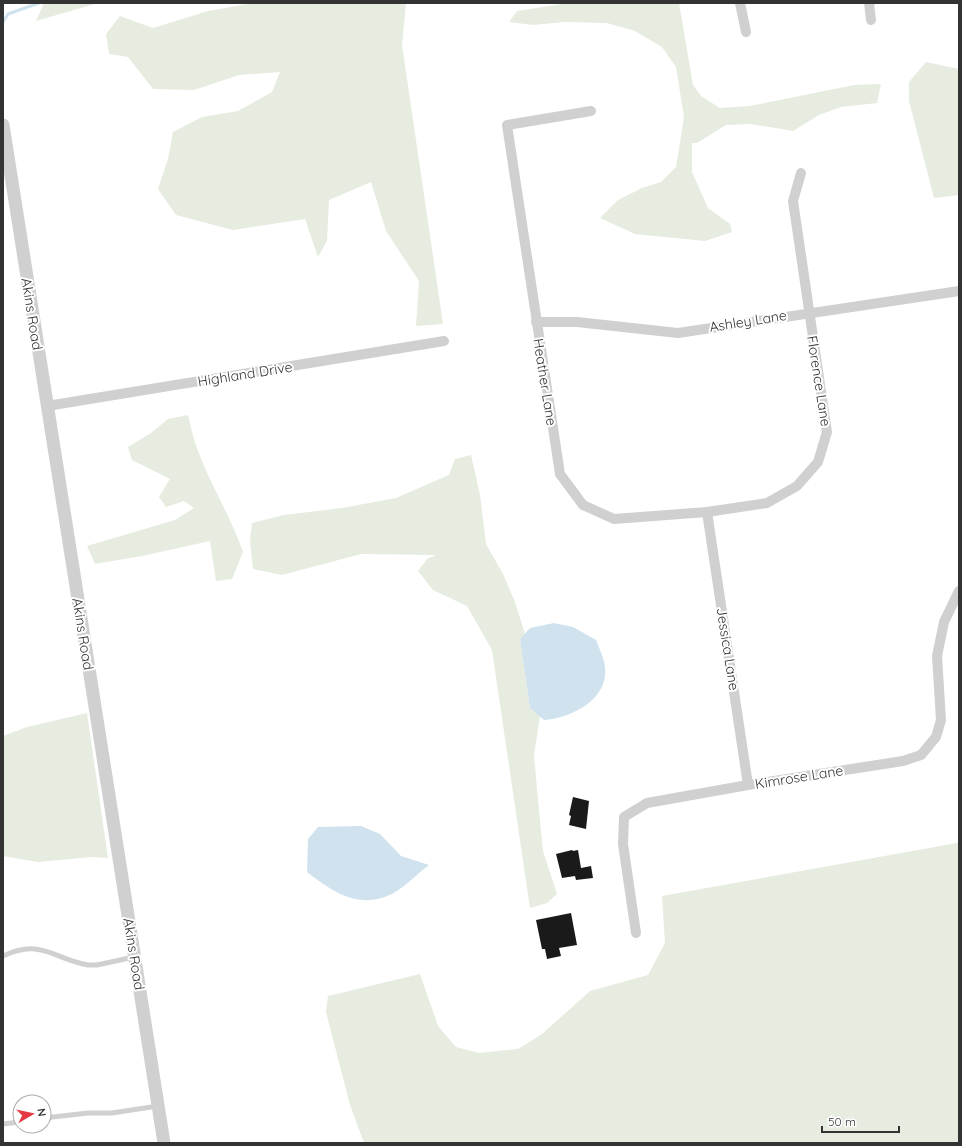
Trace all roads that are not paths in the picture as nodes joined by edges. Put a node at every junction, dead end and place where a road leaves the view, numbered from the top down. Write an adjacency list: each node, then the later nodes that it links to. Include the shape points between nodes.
1 (740, 3): 4 (street)
2 (869, 3): 3 (street)
3 (872, 20)
4 (746, 32)
5 (591, 111): 10 (street, Heather Lane, via 507,126)
6 (3, 125): 12 (street, Akins Road)
7 (801, 173): 9 (street, Florence Lane, via 793,201)
8 (959, 291): 9 (street, Ashley Lane)
9 (808, 312): 10 (street, Ashley Lane, via 678,333 584,322); 13 (street, Florence Lane, via 827,432 818,462 797,486 767,503)
10 (536, 322): 13 (street, Heather Lane, via 560,474 583,505 614,519)
11 (444, 341): 12 (street, Highland Drive)
12 (47, 406): 18 (street, Akins Road)
13 (707, 512): 15 (street, Jessica Lane)
14 (959, 591): 15 (street, Kimrose Lane, via 944,622 937,656 941,720 936,737 921,755 903,761)
15 (748, 785): 16 (street, Kimrose Lane, via 647,803 624,817 623,844)
16 (636, 933)
17 (3, 956): 18 (lane, via 17,950 37,948 88,965)
18 (134, 957): 19 (street, Akins Road)
19 (158, 1106): 20 (lane, via 112,1113); 21 (street, Akins Road)
20 (52, 1117)
21 (164, 1143)

